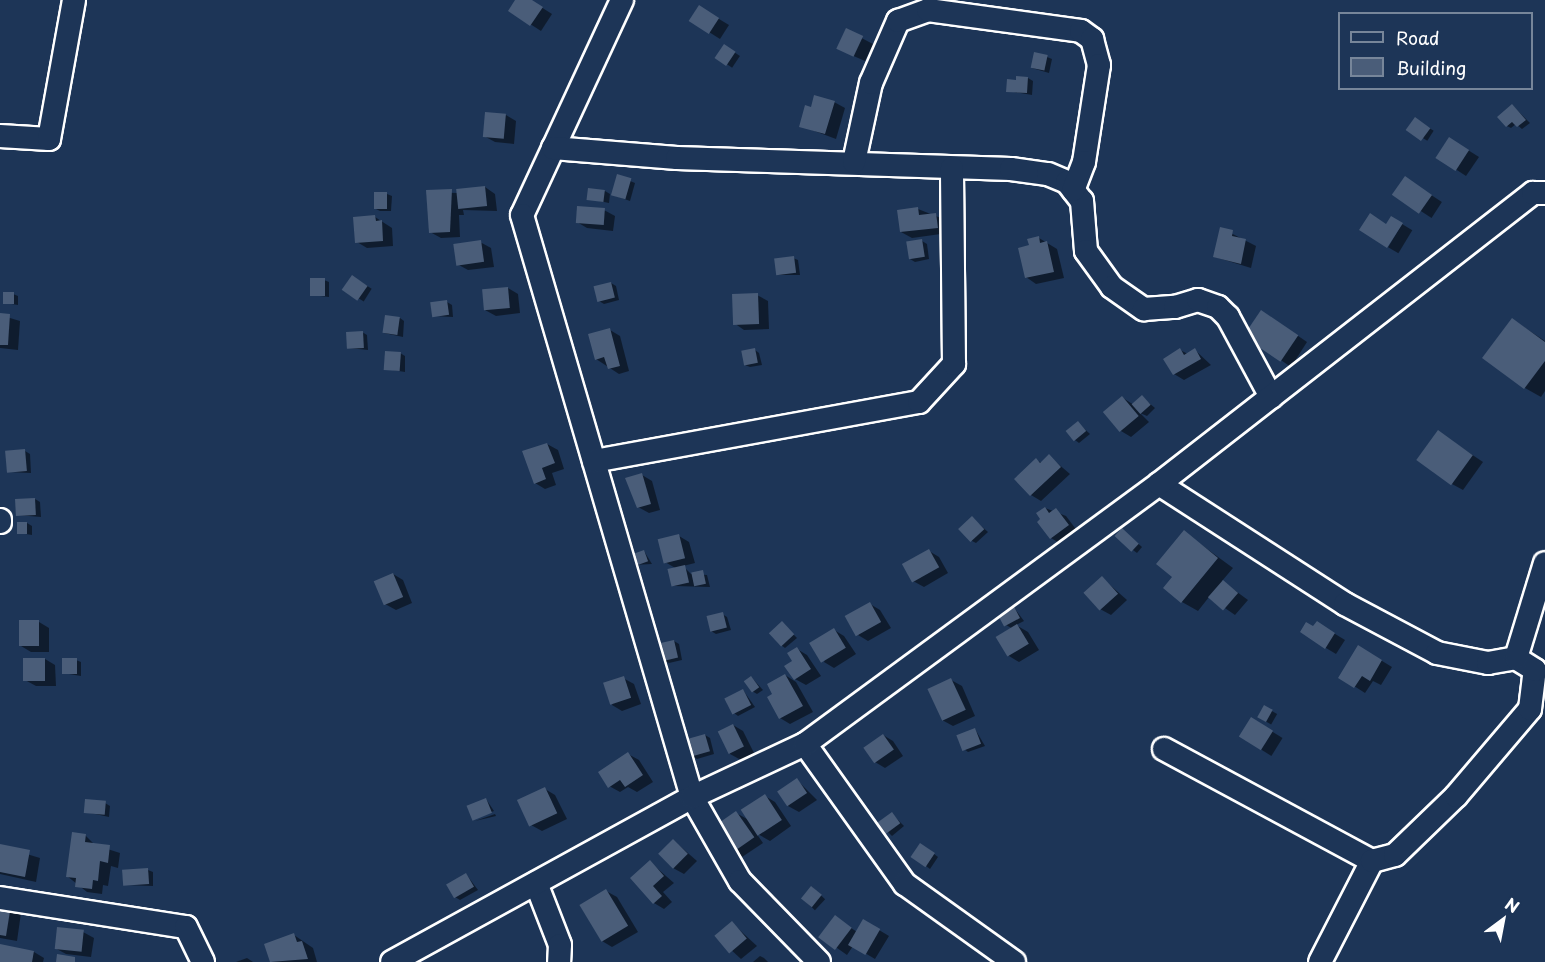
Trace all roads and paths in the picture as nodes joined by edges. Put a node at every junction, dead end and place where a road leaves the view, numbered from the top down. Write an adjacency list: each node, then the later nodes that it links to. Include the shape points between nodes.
1 (74, 0): 3 (street, via 49,139)
2 (622, 0): 4 (street)
3 (0, 136)
4 (553, 148): 5 (street, via 677,158); 10 (street, via 522,215)
5 (854, 162): 6 (street); 7 (street, via 871,83 898,21 928,10 1081,31 1092,39 1099,65 1084,162)
6 (952, 168): 7 (street, via 1048,174 1067,182); 10 (street, via 954,364 919,402)
7 (1073, 190): 9 (street, via 1082,201 1086,251 1112,287 1144,309 1175,307 1198,300 1218,307 1228,317)
8 (1545, 193): 9 (street, via 1533,193)
9 (1271, 397): 11 (street)
10 (594, 461): 16 (street)
11 (1159, 484): 13 (street, via 1345,604 1437,653 1488,663); 14 (street)
12 (1545, 563): 13 (street)
13 (1516, 658): 17 (street, via 1535,670 1530,709 1456,796 1395,855)
14 (805, 744): 16 (street); 25 (street, via 905,884)
15 (1164, 749): 17 (street)
16 (692, 797): 18 (street); 24 (street, via 740,881)
17 (1372, 861): 26 (street)
18 (536, 883): 20 (street); 21 (street)
19 (0, 898): 22 (street, via 186,927)
20 (417, 955): 23 (street)
21 (564, 956)
22 (203, 962)
23 (392, 962)
24 (819, 962)
25 (1014, 962)
26 (1320, 962)

